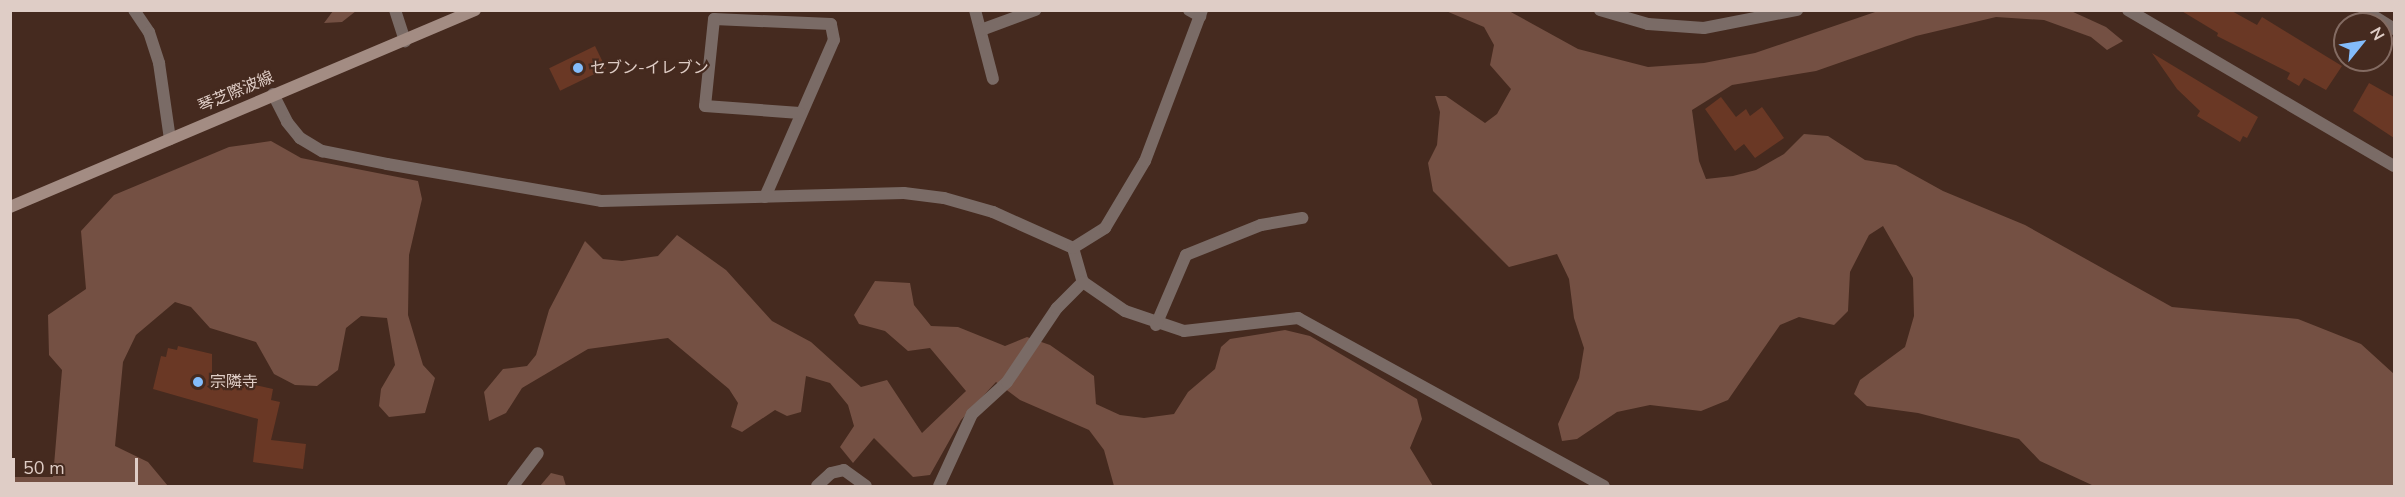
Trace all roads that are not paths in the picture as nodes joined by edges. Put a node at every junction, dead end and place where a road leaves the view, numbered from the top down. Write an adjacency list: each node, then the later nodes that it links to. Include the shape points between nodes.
1 (134, 10): 17 (street, via 149,32 159,63)
2 (395, 10): 13 (street)
3 (475, 10): 13 (main road, 琴芝際波線)
4 (975, 10): 12 (street)
5 (1035, 10): 12 (street)
6 (1600, 10): 7 (street, via 1648,24 1704,28)
7 (1797, 10)
8 (2128, 10): 18 (street)
9 (2364, 10): 11 (street)
10 (1197, 12): 22 (street, via 1145,161 1105,228)
11 (2394, 29)
12 (981, 30): 14 (street)
13 (405, 41): 15 (main road, 琴芝際波線)
14 (993, 79)
15 (273, 94): 17 (main road, 琴芝際波線); 19 (street, via 293,130 322,151 601,201)
16 (800, 113): 16 (street, via 705,106 714,18 831,24 834,40); 19 (street)
17 (170, 139): 20 (main road, 琴芝際波線)
18 (2394, 166)
19 (765, 197): 22 (street, via 904,193 944,198 993,212)
20 (10, 207)
21 (1302, 218): 24 (street, via 1261,225 1186,255)
22 (1073, 248): 23 (street)
23 (1083, 282): 24 (street, via 1125,311); 29 (street, via 1057,308 1007,381 972,414)
24 (1156, 325): 30 (street, via 1184,332 1298,318 1538,454)
25 (538, 453): 26 (street)
26 (513, 486)
27 (817, 486): 28 (street, via 831,473 844,470)
28 (866, 486)
29 (939, 486)
30 (1604, 486)

